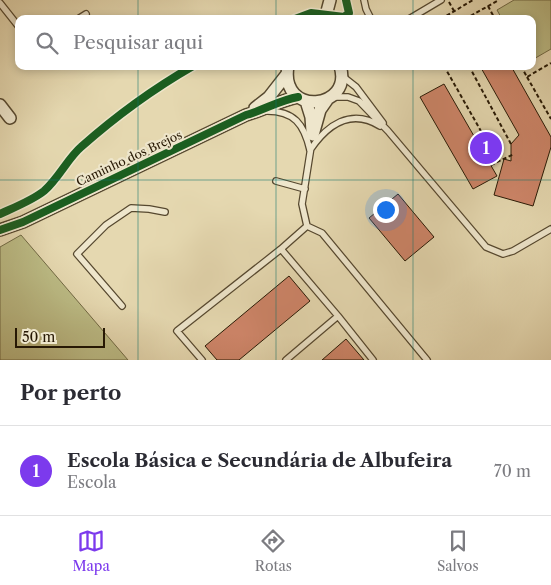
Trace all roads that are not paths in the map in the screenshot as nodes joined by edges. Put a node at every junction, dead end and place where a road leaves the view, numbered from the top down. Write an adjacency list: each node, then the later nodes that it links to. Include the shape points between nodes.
1 (364, 0): 4 (lane)
2 (442, 0): 5 (lane)
3 (0, 4): 6 (lane)
4 (369, 15)
5 (416, 15)
6 (15, 22)
7 (287, 70): 9 (street, via 292,91); 13 (street, via 270,97)
8 (342, 70): 10 (street, via 340,85); 15 (lane)
9 (302, 99): 10 (street, via 320,102); 12 (street, via 287,99); 16 (street, via 311,116)
10 (328, 99): 15 (lane, via 348,96 359,101); 16 (street, via 320,110)
11 (0, 106): 14 (street)
12 (260, 111): 13 (street); 17 (lane, via 289,114 307,135)
13 (246, 116): 21 (street, Caminho dos Brejos)
14 (10, 118)
15 (388, 131): 17 (lane, via 374,122 348,120 334,124); 23 (lane, via 486,247 503,254)
16 (313, 135): 17 (lane)
17 (310, 150): 19 (lane)
18 (276, 182): 19 (lane)
19 (305, 189): 22 (lane, via 302,204)
20 (165, 212): 27 (lane, via 131,208 106,225 77,254)
21 (23, 222): 24 (street, Caminho dos Brejos); 25 (street, Caminho dos Brejos)
22 (307, 226): 26 (lane); 32 (lane, via 322,233)
23 (551, 229)
24 (0, 230)
25 (0, 236)
26 (280, 248): 28 (lane); 29 (lane, via 177,331)
27 (122, 306)
28 (338, 316): 30 (lane); 31 (lane)
29 (202, 360)
30 (286, 360)
31 (373, 360)
32 (427, 360)

